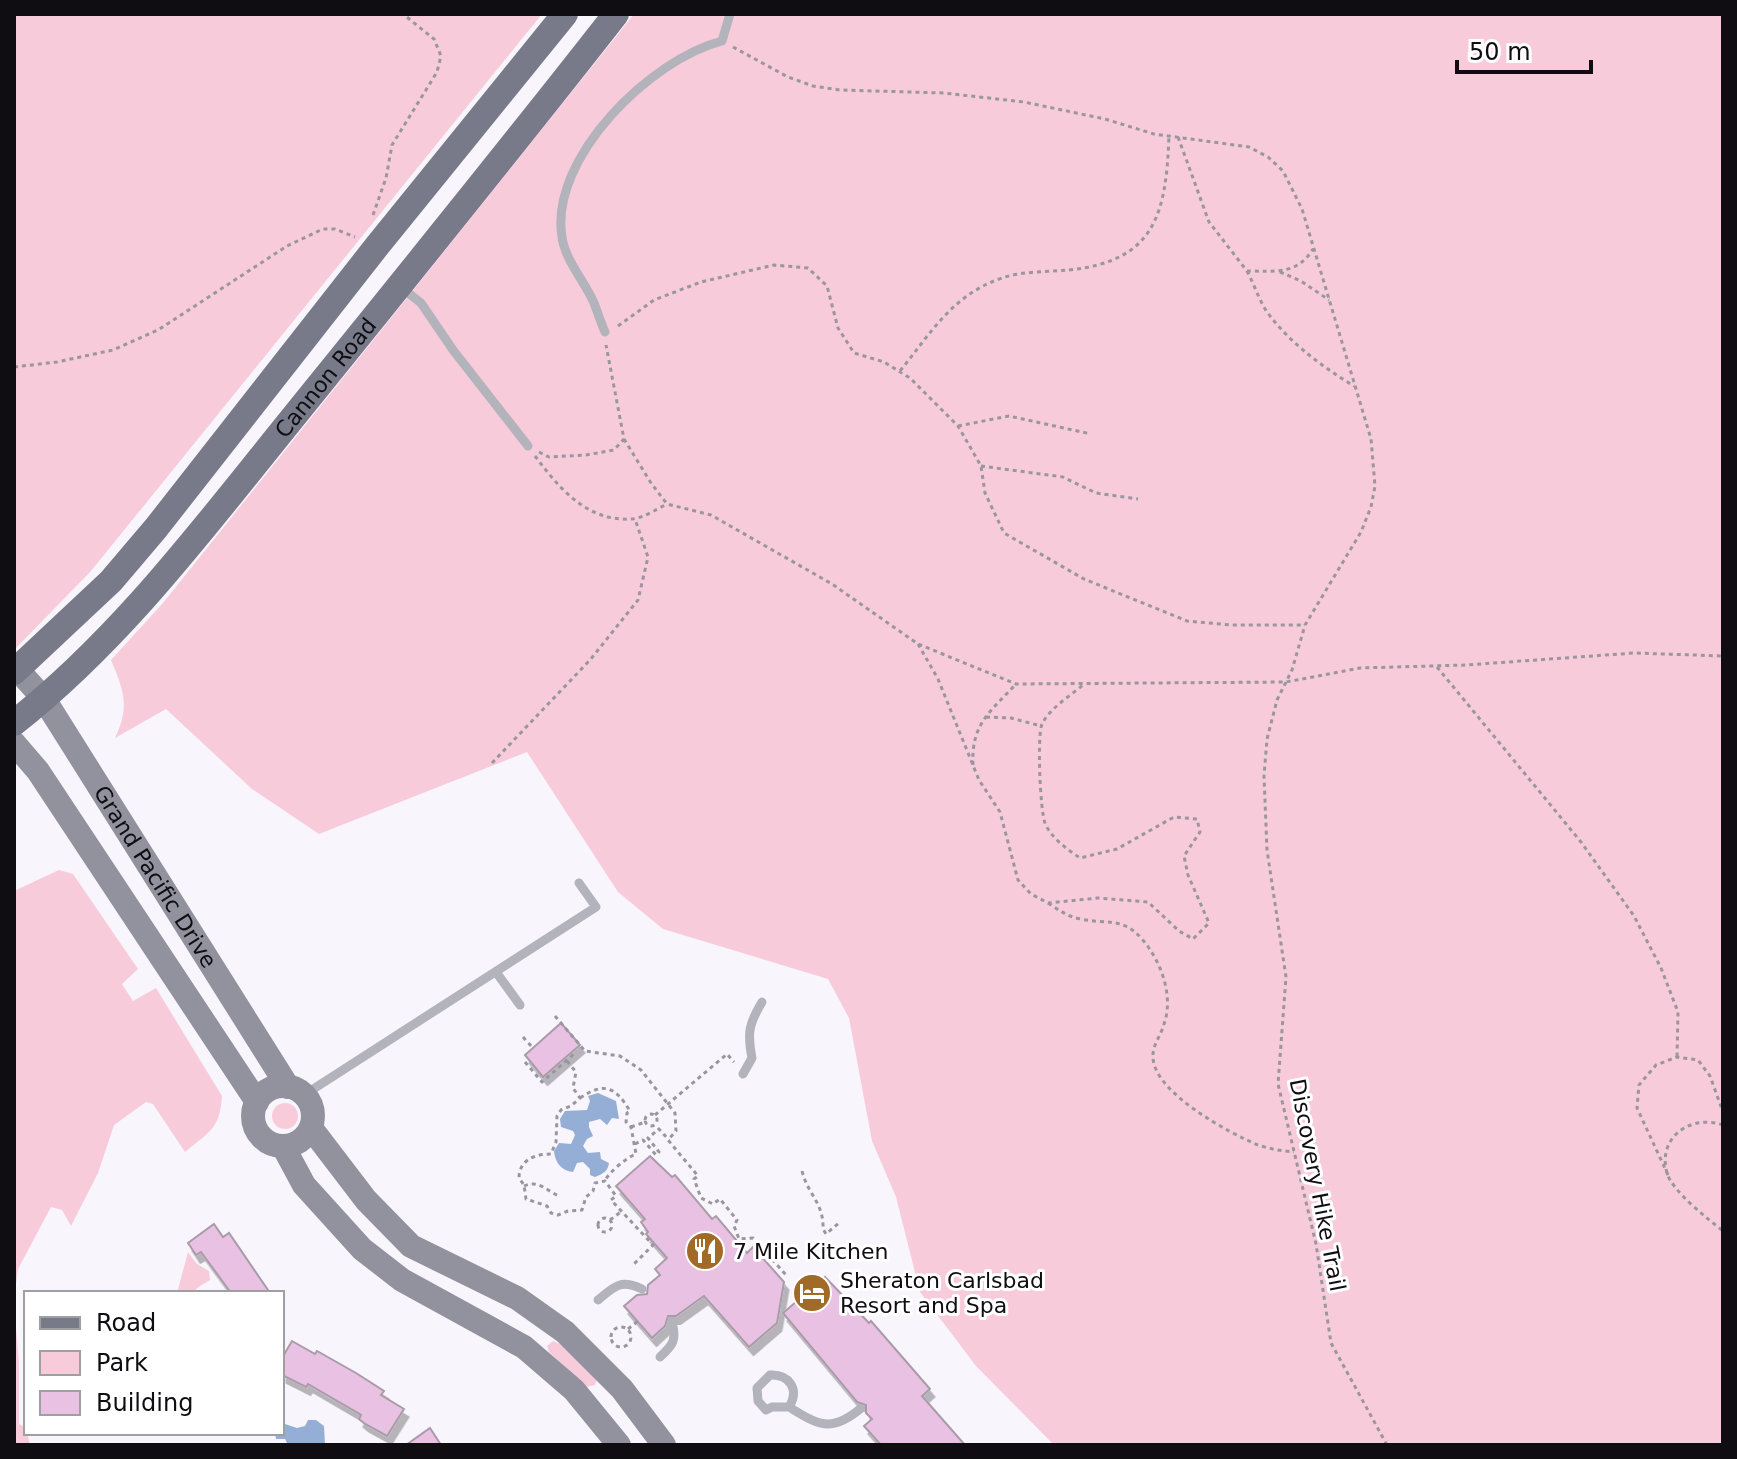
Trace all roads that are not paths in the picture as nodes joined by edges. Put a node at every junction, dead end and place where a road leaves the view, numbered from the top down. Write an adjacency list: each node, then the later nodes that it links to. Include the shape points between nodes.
1 (565, 14): 7 (main road, Cannon Road, via 138,550)
2 (616, 14): 4 (main road, Cannon Road)
3 (730, 14): 5 (lane, via 722,41 702,46 622,102 566,183 562,240)
4 (399, 286): 6 (lane, via 421,303); 8 (main road, Cannon Road, via 140,604)
5 (605, 332)
6 (528, 446)
7 (16, 670): 8 (street, Grand Pacific Drive)
8 (44, 699): 9 (main road, Cannon Road); 12 (street, Grand Pacific Drive)
9 (14, 723)
10 (14, 743): 13 (street, Grand Pacific Drive, via 38,771)
11 (579, 883): 14 (lane, via 596,907)
12 (197, 945): 13 (street); 18 (street, Grand Pacific Drive)
13 (165, 966): 19 (street, Grand Pacific Drive)
14 (496, 972): 16 (lane); 18 (lane)
15 (762, 1002): 17 (lane, via 752,1018 752,1058)
16 (520, 1005)
17 (743, 1074)
18 (296, 1091): 19 (street, via 270,1090); 20 (street, via 313,1110)
19 (257, 1102): 21 (street, via 257,1131 268,1142)
20 (311, 1128): 21 (street, via 300,1141); 22 (street)
21 (283, 1146): 23 (street, via 304,1185)
22 (391, 1226): 23 (street); 26 (street, via 411,1246)
23 (367, 1252): 28 (street, via 402,1280)
24 (642, 1289): 25 (lane, via 628,1283 615,1286)
25 (598, 1300)
26 (543, 1315): 28 (street); 33 (street, via 622,1389)
27 (672, 1322): 29 (lane, via 673,1345)
28 (520, 1345): 32 (street, via 574,1390)
29 (660, 1357)
30 (789, 1407): 30 (lane, via 792,1383 782,1376 764,1378 756,1395 761,1406); 31 (lane, via 822,1425 836,1424)
31 (860, 1409)
32 (619, 1445)
33 (664, 1445)

